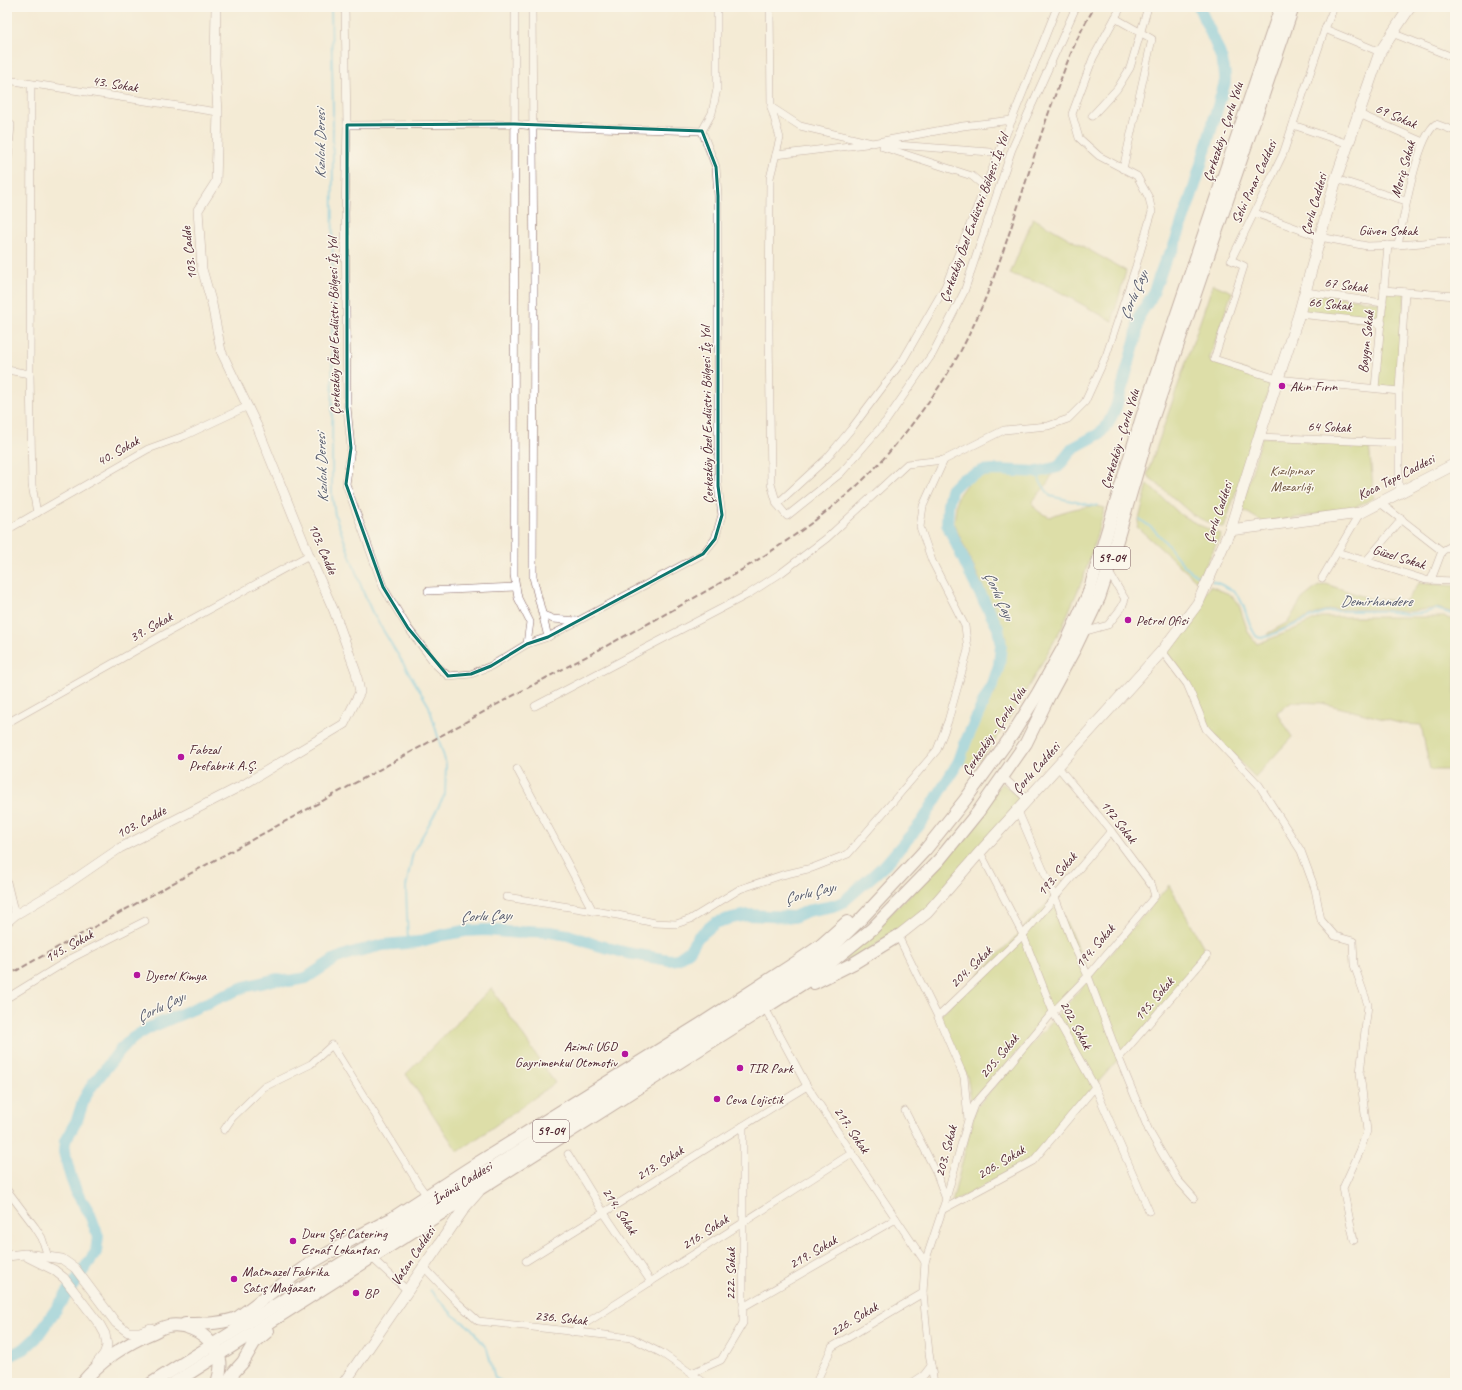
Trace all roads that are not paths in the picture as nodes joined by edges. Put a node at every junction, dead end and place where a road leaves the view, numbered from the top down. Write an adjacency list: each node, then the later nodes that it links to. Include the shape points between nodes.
1 (216, 7): 24 (street, 103. Cadde, via 215,64)
2 (345, 7): 30 (street, Çerkezköy Özel Endüstri Bölgesi İç Yol)
3 (515, 7): 28 (street)
4 (532, 7): 32 (street)
5 (717, 7): 33 (street, via 717,89 712,113)
6 (770, 7): 23 (street)
7 (1057, 7): 27 (street, Çerkezköy Özel Endüstri Bölgesi İç Yol)
8 (1076, 7): 69 (street, Çerkezköy Özel Endüstri Bölgesi İç Yol, via 1012,150 964,292 933,353 886,421 841,473 787,516)
9 (1121, 7): 15 (street)
10 (1148, 7): 17 (street)
11 (1281, 7): 100 (main road, Çerkezköy - Çorlu Yolu / 59-04, via 1142,417 1088,594 1066,643 1012,735)
12 (1293, 7): 80 (main road, 59-04, via 1152,420)
13 (1334, 7): 16 (street, Selvi Pınar Caddesi)
14 (1410, 7): 18 (main road, Çorlu Caddesi)
15 (1115, 18): 17 (street); 40 (street, via 1093,58 1072,114 1078,138 1099,156)
16 (1324, 29): 19 (street); 31 (street, Selvi Pınar Caddesi)
17 (1141, 32): 26 (street, via 1130,68 1116,89); 40 (street, via 1152,39)
18 (1392, 34): 19 (main road, Çorlu Caddesi); 20 (street)
19 (1380, 52): 25 (main road, Çorlu Caddesi)
20 (1454, 56)
21 (7, 80): 22 (street, 43. Sokak)
22 (31, 84): 24 (street, 43. Sokak); 58 (street)
23 (770, 108): 36 (street, via 800,126); 39 (street, via 780,138)
24 (218, 112): 62 (street, 103. Cadde, via 216,182 198,210 202,269 221,351)
25 (1359, 114): 35 (street, 69 Sokak); 37 (main road, Çorlu Caddesi)
26 (1092, 116)
27 (1012, 120): 36 (street, via 963,126); 43 (street, Çerkezköy Özel Endüstri Bölgesi İç Yol)
28 (514, 124): 30 (street); 32 (street); 84 (street)
29 (11, 125): 41 (street)
30 (347, 125): 90 (street, Çerkezköy Özel Endüstri Bölgesi İç Yol, via 347,407 351,448 346,484 382,587 408,628 436,665 448,676 471,674 491,666)
31 (1292, 125): 37 (street); 45 (street, Selvi Pınar Caddesi, via 1283,154)
32 (533, 126): 33 (street); 86 (street, via 532,577)
33 (702, 130): 87 (street, Çerkezköy Özel Endüstri Bölgesi İç Yol, via 716,167 718,196 718,486 722,515 715,539 703,554)
34 (1455, 131): 35 (street, Meriç Sokak, via 1436,124 1431,127)
35 (1423, 142): 44 (street, Meriç Sokak)
36 (872, 143): 38 (street); 39 (street); 43 (street, via 972,176)
37 (1349, 144): 42 (main road, Çorlu Caddesi)
38 (990, 152)
39 (776, 155): 69 (street, via 770,178 769,333 771,484)
40 (1123, 169): 65 (street, via 1137,176 1149,198 1152,212 1106,356 1085,402 1068,419 1048,426 1004,430)
41 (7, 171)
42 (1336, 179): 44 (street); 46 (main road, Çorlu Caddesi)
43 (985, 187): 69 (street, Çerkezköy Özel Endüstri Bölgesi İç Yol, via 945,287 903,360 827,458)
44 (1406, 201): 49 (street, Meriç Sokak)
45 (1255, 213): 46 (street, Güven Sokak); 59 (street, Selvi Pınar Caddesi, via 1231,260 1244,266 1214,359)
46 (1320, 237): 48 (street, Güven Sokak, via 1367,246); 51 (main road, Çorlu Caddesi)
47 (1455, 244): 49 (street, Güven Sokak, via 1445,241)
48 (1388, 245): 49 (street, Güven Sokak); 50 (street, Baygın Sokak)
49 (1398, 245)
50 (1384, 290): 52 (street, 67 Sokak); 54 (street, Baygın Sokak)
51 (1306, 292): 54 (street, 67 Sokak); 55 (main road, Çorlu Caddesi)
52 (1405, 292): 53 (street, 67 Sokak); 61 (street)
53 (1455, 296)
54 (1383, 304): 56 (street, Baygın Sokak)
55 (1299, 314): 56 (street, 66 Sokak); 59 (main road, Çorlu Caddesi)
56 (1382, 323): 60 (street, Baygın Sokak)
57 (7, 370): 58 (street)
58 (30, 374): 70 (street, via 32,485)
59 (1277, 379): 60 (street); 63 (main road, Çorlu Caddesi)
60 (1374, 388): 61 (street, Baygın Sokak)
61 (1399, 390): 64 (street)
62 (248, 406): 70 (street, 40. Sokak, via 184,436 148,449); 78 (street, 103. Cadde)
63 (1259, 437): 64 (street, 64 Sokak); 74 (main road, Çorlu Caddesi)
64 (1399, 443): 67 (street)
65 (944, 460): 92 (street, via 907,464 827,538 747,595); 106 (street, via 923,506 920,527 932,561 965,626 968,650 937,750 848,854 812,868 740,889 691,919 676,924 655,923)
66 (1455, 464): 67 (main road, Koca Tepe Caddesi)
67 (1399, 492): 68 (main road, Koca Tepe Caddesi)
68 (1380, 502): 71 (main road, Koca Tepe Caddesi); 72 (street)
69 (777, 504)
70 (36, 513): 73 (street, 40. Sokak)
71 (1360, 513): 74 (main road, Koca Tepe Caddesi); 77 (street)
72 (1402, 519): 76 (street); 79 (street)
73 (7, 530)
74 (1230, 530): 91 (main road, Çorlu Caddesi, via 1198,603)
75 (1455, 544): 76 (street)
76 (1442, 551): 82 (street)
77 (1337, 552): 79 (street, Güzel Sokak); 81 (street)
78 (309, 555): 93 (street, 39. Sokak); 107 (street, 103. Cadde, via 334,611 356,672 360,692 344,724 243,785 120,848 66,885)
79 (1366, 561): 82 (street, Güzel Sokak)
80 (1108, 571): 88 (main road, 59-04); 88 (street, via 1125,598 1122,607 1108,625)
81 (1322, 578)
82 (1431, 580): 83 (street, Güzel Sokak)
83 (1455, 581)
84 (516, 587): 85 (street); 90 (street, via 518,598 530,622)
85 (428, 591)
86 (543, 615): 87 (street); 89 (street)
87 (577, 622): 89 (street, Çerkezköy Özel Endüstri Bölgesi İç Yol)
88 (1083, 632): 96 (main road, 59-04, via 1026,743)
89 (548, 637): 90 (street, Çerkezköy Özel Endüstri Bölgesi İç Yol)
90 (527, 644)
91 (1162, 651): 94 (main road, Çorlu Caddesi); 137 (street, via 1187,684 1206,729 1259,785 1301,851 1315,889 1321,920 1334,936 1354,941 1354,965 1368,1005 1360,1073 1367,1131 1343,1188)
92 (535, 706)
93 (7, 723)
94 (1058, 767): 97 (main road, Çorlu Caddesi); 99 (street, 192 Sokak)
95 (518, 770): 106 (street)
96 (1002, 777): 97 (street); 115 (main road, 59-04, via 978,812 939,860 872,929 810,980)
97 (1028, 800): 98 (main road, Çorlu Caddesi)
98 (1018, 811): 101 (main road, Çorlu Caddesi); 105 (street)
99 (1111, 831): 103 (street, 192 Sokak, via 1152,886); 105 (street, 193. Sokak)
100 (926, 849): 129 (main road, via 820,946); 145 (main road, 59-04, via 861,919 803,971)
101 (980, 852): 110 (street, 202. Sokak); 111 (main road, Çorlu Caddesi, via 927,913)
102 (7, 882): 107 (street)
103 (1155, 896): 113 (street, 194. Sokak)
104 (506, 897): 106 (street)
105 (1055, 897): 110 (street, 193. Sokak); 113 (street)
106 (593, 911)
107 (15, 915): 109 (street, 103. Cadde)
108 (145, 921): 114 (street, 145. Sokak, via 72,958)
109 (7, 922)
110 (1022, 935): 116 (street, 202. Sokak); 117 (street, 204. Sokak)
111 (898, 936): 115 (main road, via 854,963); 117 (street, 203. Sokak)
112 (1207, 956): 118 (street, 195. Sokak)
113 (1088, 976): 116 (street, 194. Sokak); 118 (street)
114 (7, 998)
115 (765, 1008): 119 (street, 217. Sokak); 127 (main road, İnönü Caddesi / 59-04)
116 (1053, 1012): 120 (street, 202. Sokak); 122 (street, 205. Sokak, via 974,1105)
117 (938, 1017): 122 (street, 203. Sokak, via 964,1077)
118 (1119, 1058): 130 (street, via 1149,1131 1177,1179)
119 (807, 1086): 123 (street, 213. Sokak); 125 (street, 217. Sokak)
120 (1095, 1087): 132 (street, 206. Sokak, via 1033,1160); 133 (street, 202. Sokak)
121 (905, 1111): 131 (street, via 936,1172)
122 (968, 1120): 131 (street, 203. Sokak)
123 (743, 1126): 134 (street, 213. Sokak); 136 (street, 222. Sokak)
124 (224, 1130): 129 (street, via 232,1118 264,1087 311,1064 332,1044)
125 (852, 1153): 135 (street, 217. Sokak); 136 (street, 216. Sokak)
126 (568, 1154): 134 (street, 214. Sokak)
127 (483, 1188): 141 (main road, İnönü Caddesi / 59-04); 144 (main road, Vatan Caddesi, via 465,1208)
128 (7, 1190): 140 (street, via 42,1238)
129 (427, 1196): 150 (main road, via 311,1263)
130 (1194, 1198)
131 (946, 1199): 132 (street, 203. Sokak)
132 (942, 1210): 143 (street, 203. Sokak)
133 (1149, 1211)
134 (604, 1213): 142 (street, 213. Sokak); 146 (street, 214. Sokak)
135 (896, 1219): 143 (street, 217. Sokak); 149 (street, 219. Sokak)
136 (743, 1223): 146 (street, 216. Sokak); 149 (street, 222. Sokak)
137 (1354, 1240)
138 (25, 1254): 139 (street); 140 (street); 155 (street, via 64,1278 100,1325 107,1346)
139 (7, 1256)
140 (48, 1257): 151 (street, via 62,1259 75,1268 116,1323 128,1332)
141 (372, 1258): 145 (main road, İnönü Caddesi / 59-04); 147 (street)
142 (526, 1261)
143 (925, 1262): 148 (street, 203. Sokak)
144 (424, 1267): 147 (main road, Vatan Caddesi); 152 (street, 236. Sokak, via 478,1321)
145 (325, 1281): 150 (main road); 153 (main road, İnönü Caddesi / 59-04); 162 (main road, via 254,1343)
146 (651, 1282): 152 (street, 216. Sokak)
147 (408, 1291): 163 (main road, Vatan Caddesi)
148 (923, 1293): 154 (street, 203. Sokak); 165 (street, 226. Sokak, via 832,1347)
149 (743, 1307): 156 (street, 222. Sokak, via 743,1323 721,1360)
150 (237, 1318): 151 (main road, via 209,1324)
151 (167, 1326): 153 (main road, via 193,1329 206,1338); 155 (main road, via 139,1338)
152 (572, 1332): 156 (street, 236. Sokak, via 632,1338)
153 (216, 1350): 159 (main road, 59-04); 160 (main road, İnönü Caddesi / 59-04); 161 (main road, via 221,1371)
154 (931, 1366): 166 (street, via 924,1375); 167 (street, 203. Sokak)
155 (92, 1371): 157 (main road); 158 (main road)
156 (692, 1373): 164 (street, 236. Sokak)
157 (82, 1383)
158 (86, 1383)
159 (152, 1383)
160 (174, 1383)
161 (216, 1383)
162 (227, 1383)
163 (344, 1383)
164 (705, 1383)
165 (816, 1383)
166 (912, 1383)
167 (934, 1383)

